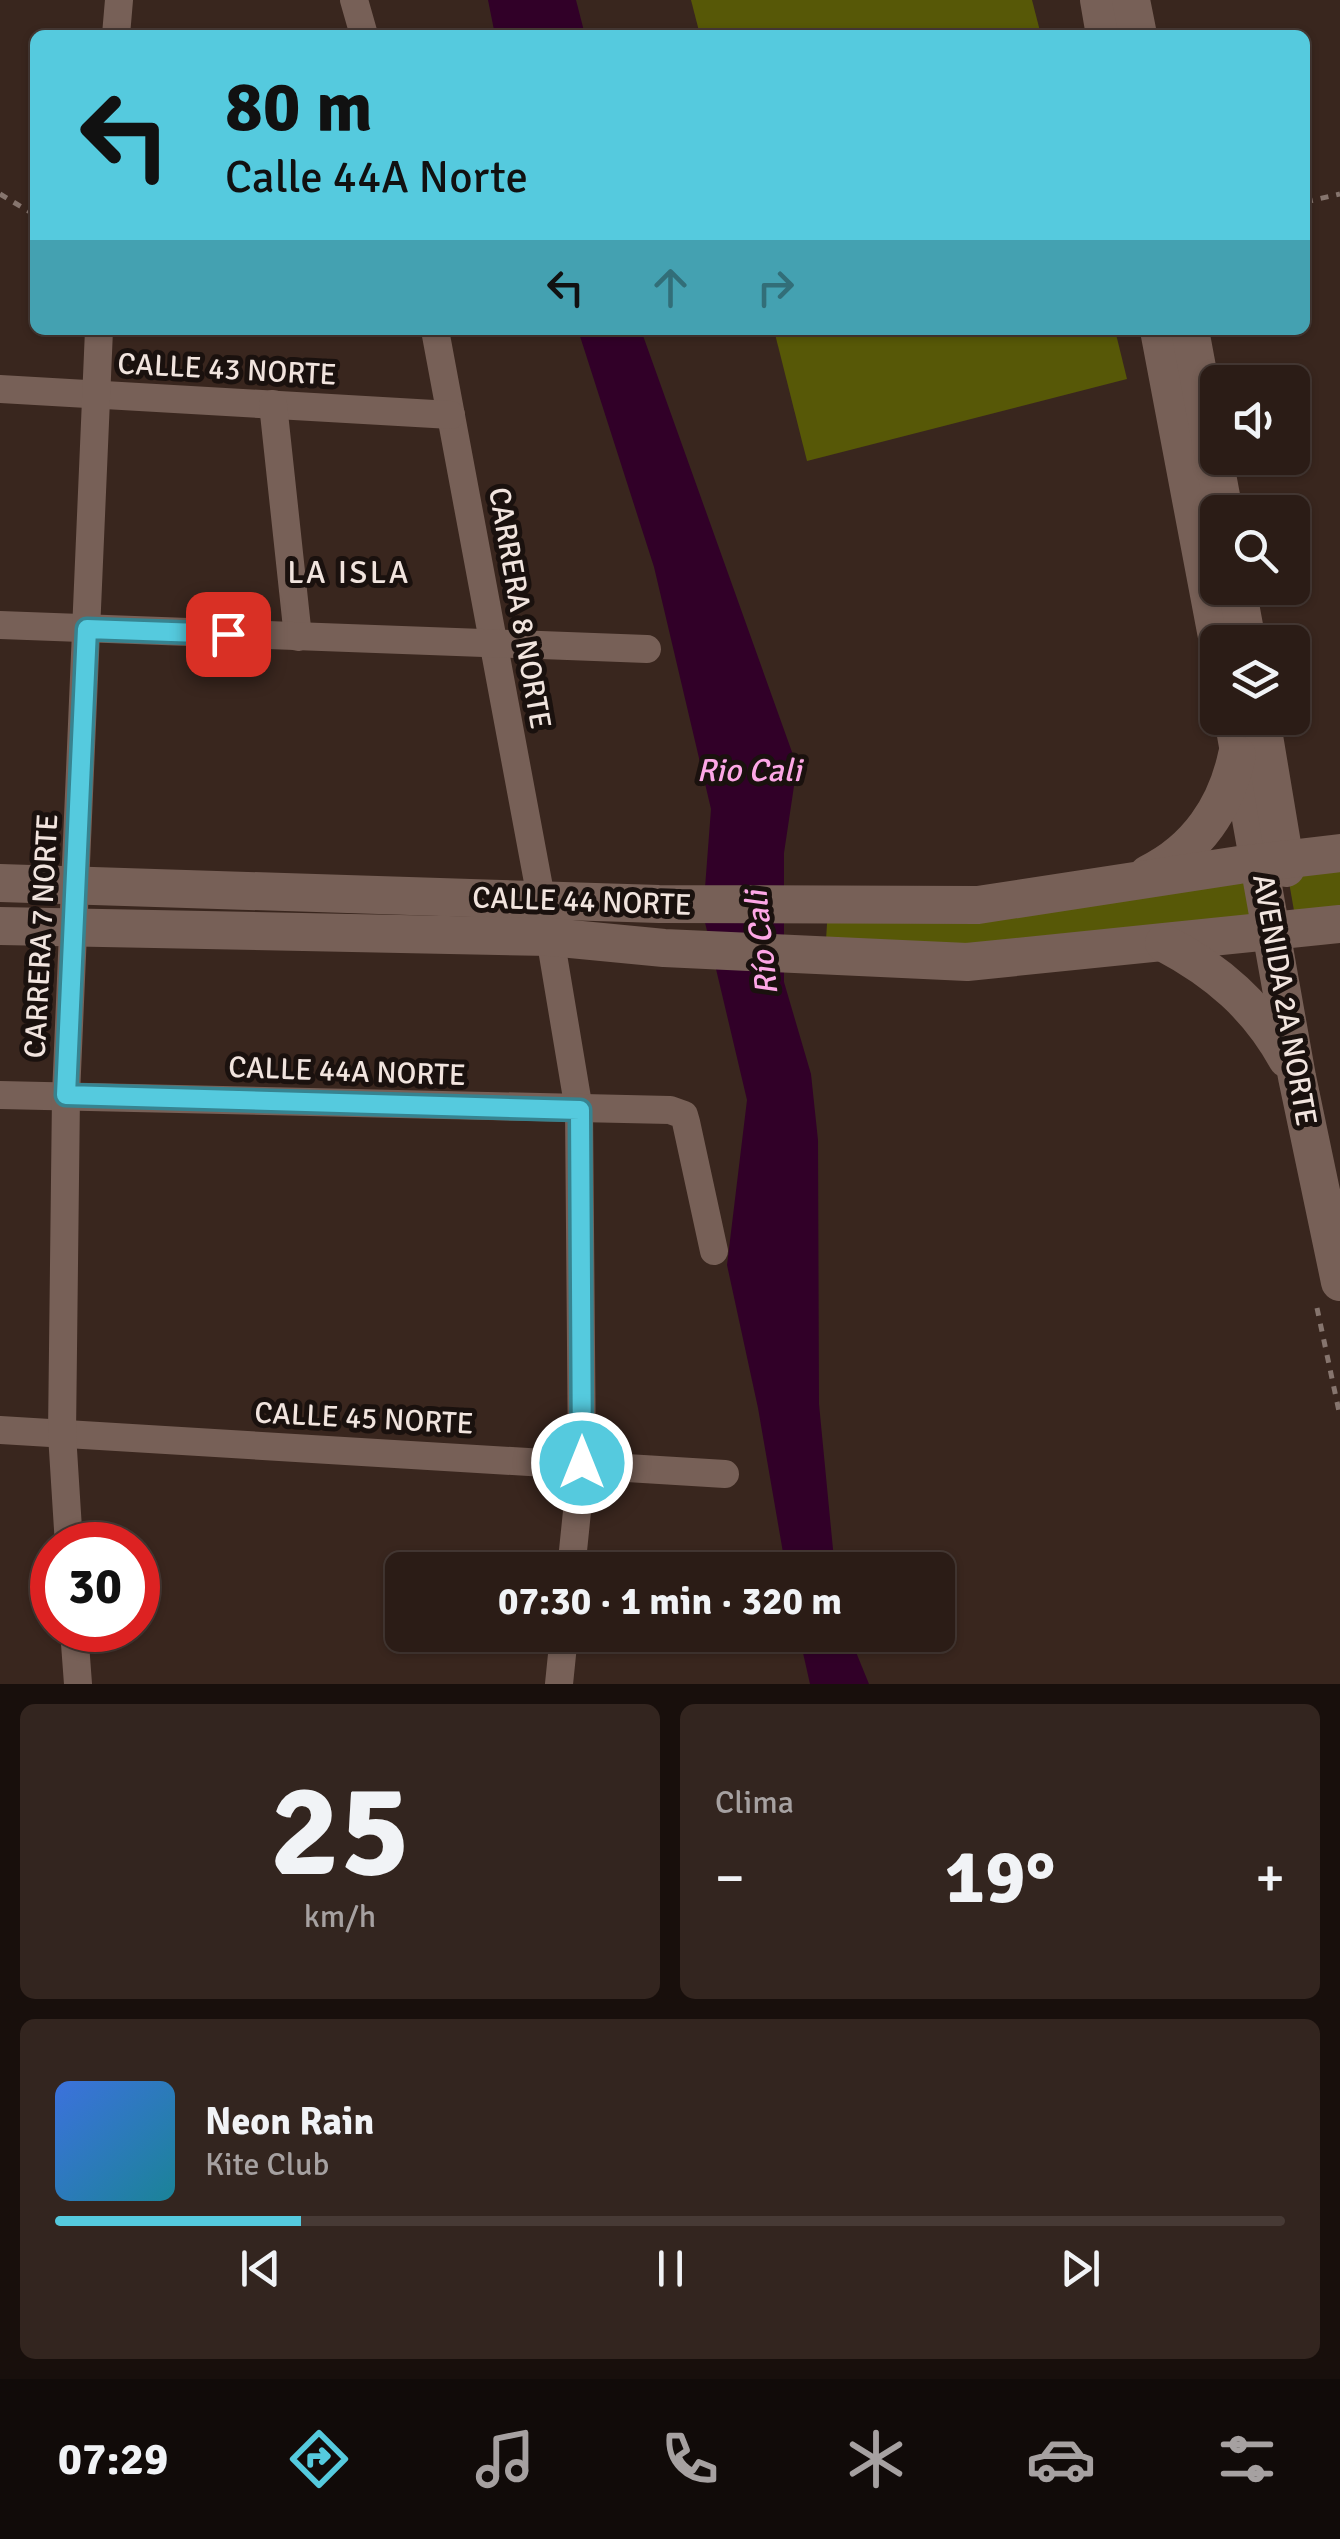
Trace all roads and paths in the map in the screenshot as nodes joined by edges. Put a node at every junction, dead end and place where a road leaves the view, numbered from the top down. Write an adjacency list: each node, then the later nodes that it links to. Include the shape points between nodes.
1 (119, 0): 5 (street)
2 (354, 0): 6 (street)
3 (1099, 0): 7 (main road)
4 (1132, 0): 8 (main road)
5 (116, 30)
6 (363, 30)
7 (1104, 30)
8 (1137, 30)
9 (0, 194): 12 (path)
10 (1340, 194): 11 (path)
11 (1310, 201)
12 (30, 212)
13 (99, 335): 18 (street, CARRERA 7 NORTE)
14 (436, 335): 20 (street, CARRERA 8 NORTE)
15 (1160, 335): 23 (main road)
16 (1191, 335): 21 (main road)
17 (0, 388): 18 (street, CALLE 43 NORTE)
18 (97, 394): 19 (street, CALLE 43 NORTE); 24 (street, CARRERA 7 NORTE)
19 (272, 404): 20 (street, CALLE 43 NORTE); 25 (street)
20 (451, 415): 26 (street, CARRERA 8 NORTE)
21 (1221, 495)
22 (0, 625): 24 (street)
23 (1215, 625)
24 (87, 629): 25 (street); 34 (street, CARRERA 7 NORTE)
25 (298, 637): 26 (street)
26 (493, 644): 27 (street); 35 (street, CARRERA 8 NORTE)
27 (647, 649)
28 (1242, 735): 32 (main road, via 1211,821 1178,856)
29 (1246, 735): 31 (main road, AVENIDA 2A NORTE)
30 (1340, 853): 31 (main road, CALLE 44 NORTE)
31 (1272, 861): 32 (main road, CALLE 44 NORTE); 39 (main road, AVENIDA 2A NORTE)
32 (1136, 880): 35 (main road, CALLE 44 NORTE, via 978,906)
33 (0, 883): 34 (main road, CALLE 44 NORTE)
34 (76, 888): 35 (main road, CALLE 44 NORTE); 38 (street, CARRERA 7 NORTE)
35 (541, 898)
36 (1340, 924): 39 (main road, CALLE 44 NORTE)
37 (0, 926): 38 (main road, CALLE 44 NORTE)
38 (73, 929): 40 (main road, CALLE 44 NORTE); 44 (street, CARRERA 7 NORTE)
39 (1284, 930): 41 (main road, CALLE 44 NORTE); 42 (main road, AVENIDA 2A NORTE); 46 (main road, AVENIDA 2A NORTE)
40 (550, 938): 41 (main road, CALLE 44 NORTE, via 966,962); 45 (street)
41 (1164, 942): 42 (main road, via 1230,985)
42 (1298, 1077): 48 (main road, AVENIDA 2A NORTE)
43 (0, 1095): 44 (street, CALLE 44A NORTE)
44 (66, 1095): 45 (street, CALLE 44A NORTE); 50 (street, CARRERA 7 NORTE)
45 (580, 1110): 47 (street, CALLE 44A NORTE, via 684,1115); 51 (street)
46 (1340, 1166)
47 (714, 1251)
48 (1340, 1282)
49 (0, 1430): 50 (street, CALLE 45 NORTE)
50 (62, 1434): 51 (street, CALLE 45 NORTE); 53 (street, CARRERA 7 NORTE)
51 (582, 1463): 52 (street, CALLE 45 NORTE); 54 (street)
52 (725, 1474)
53 (68, 1522)
54 (572, 1552)
55 (76, 1652): 57 (street)
56 (562, 1652): 58 (street)
57 (78, 1684)
58 (558, 1684)

